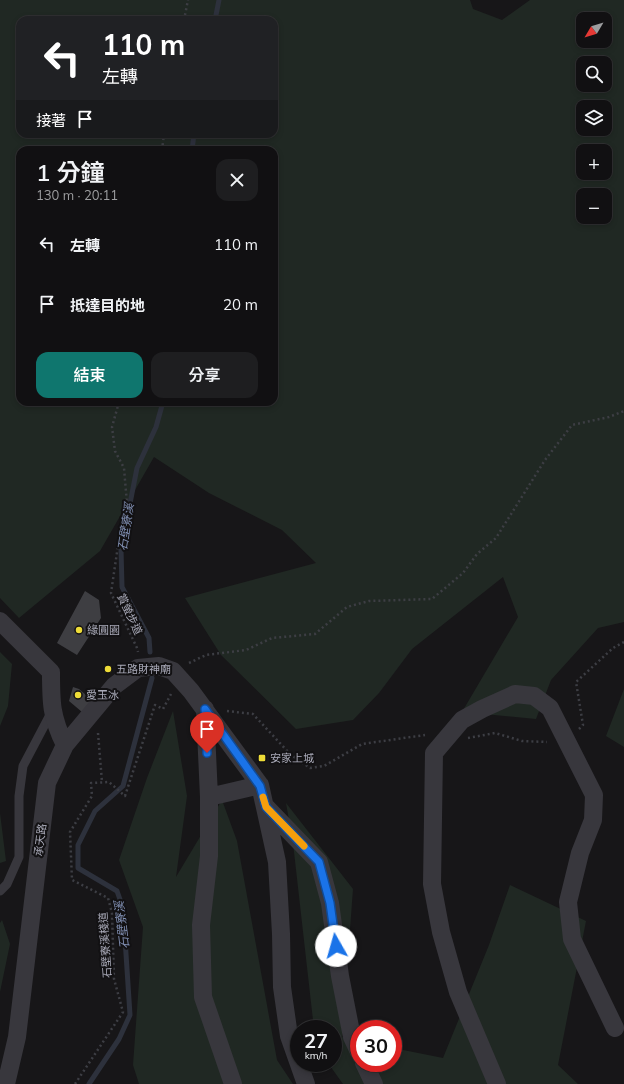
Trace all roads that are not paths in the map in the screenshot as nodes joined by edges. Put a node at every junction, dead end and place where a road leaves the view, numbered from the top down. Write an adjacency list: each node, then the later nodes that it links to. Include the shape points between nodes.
1 (0, 621): 2 (street, via 51,672)
2 (53, 709): 4 (street, via 55,726); 8 (lane, via 23,766 19,796 19,857 7,884)
3 (205, 709): 4 (street, 承天路, via 173,671 159,666 138,668 114,686); 5 (street); 6 (street)
4 (65, 745): 12 (street, 承天路, via 47,783 17,1036)
5 (260, 786): 6 (street); 7 (street)
6 (209, 797): 13 (street, via 209,856 202,925 203,997)
7 (266, 807): 9 (street, via 319,862 330,903); 14 (street, via 277,862 282,987 289,1036)
8 (0, 891)
9 (350, 1027)
10 (614, 1028): 16 (street, via 572,939 568,902 580,853 593,820 594,795 550,708 534,696 515,694 462,720 434,753 432,884 441,932 458,992)
11 (368, 1072): 15 (street)
12 (6, 1084)
13 (233, 1084)
14 (306, 1084)
15 (374, 1084)
16 (498, 1084)

